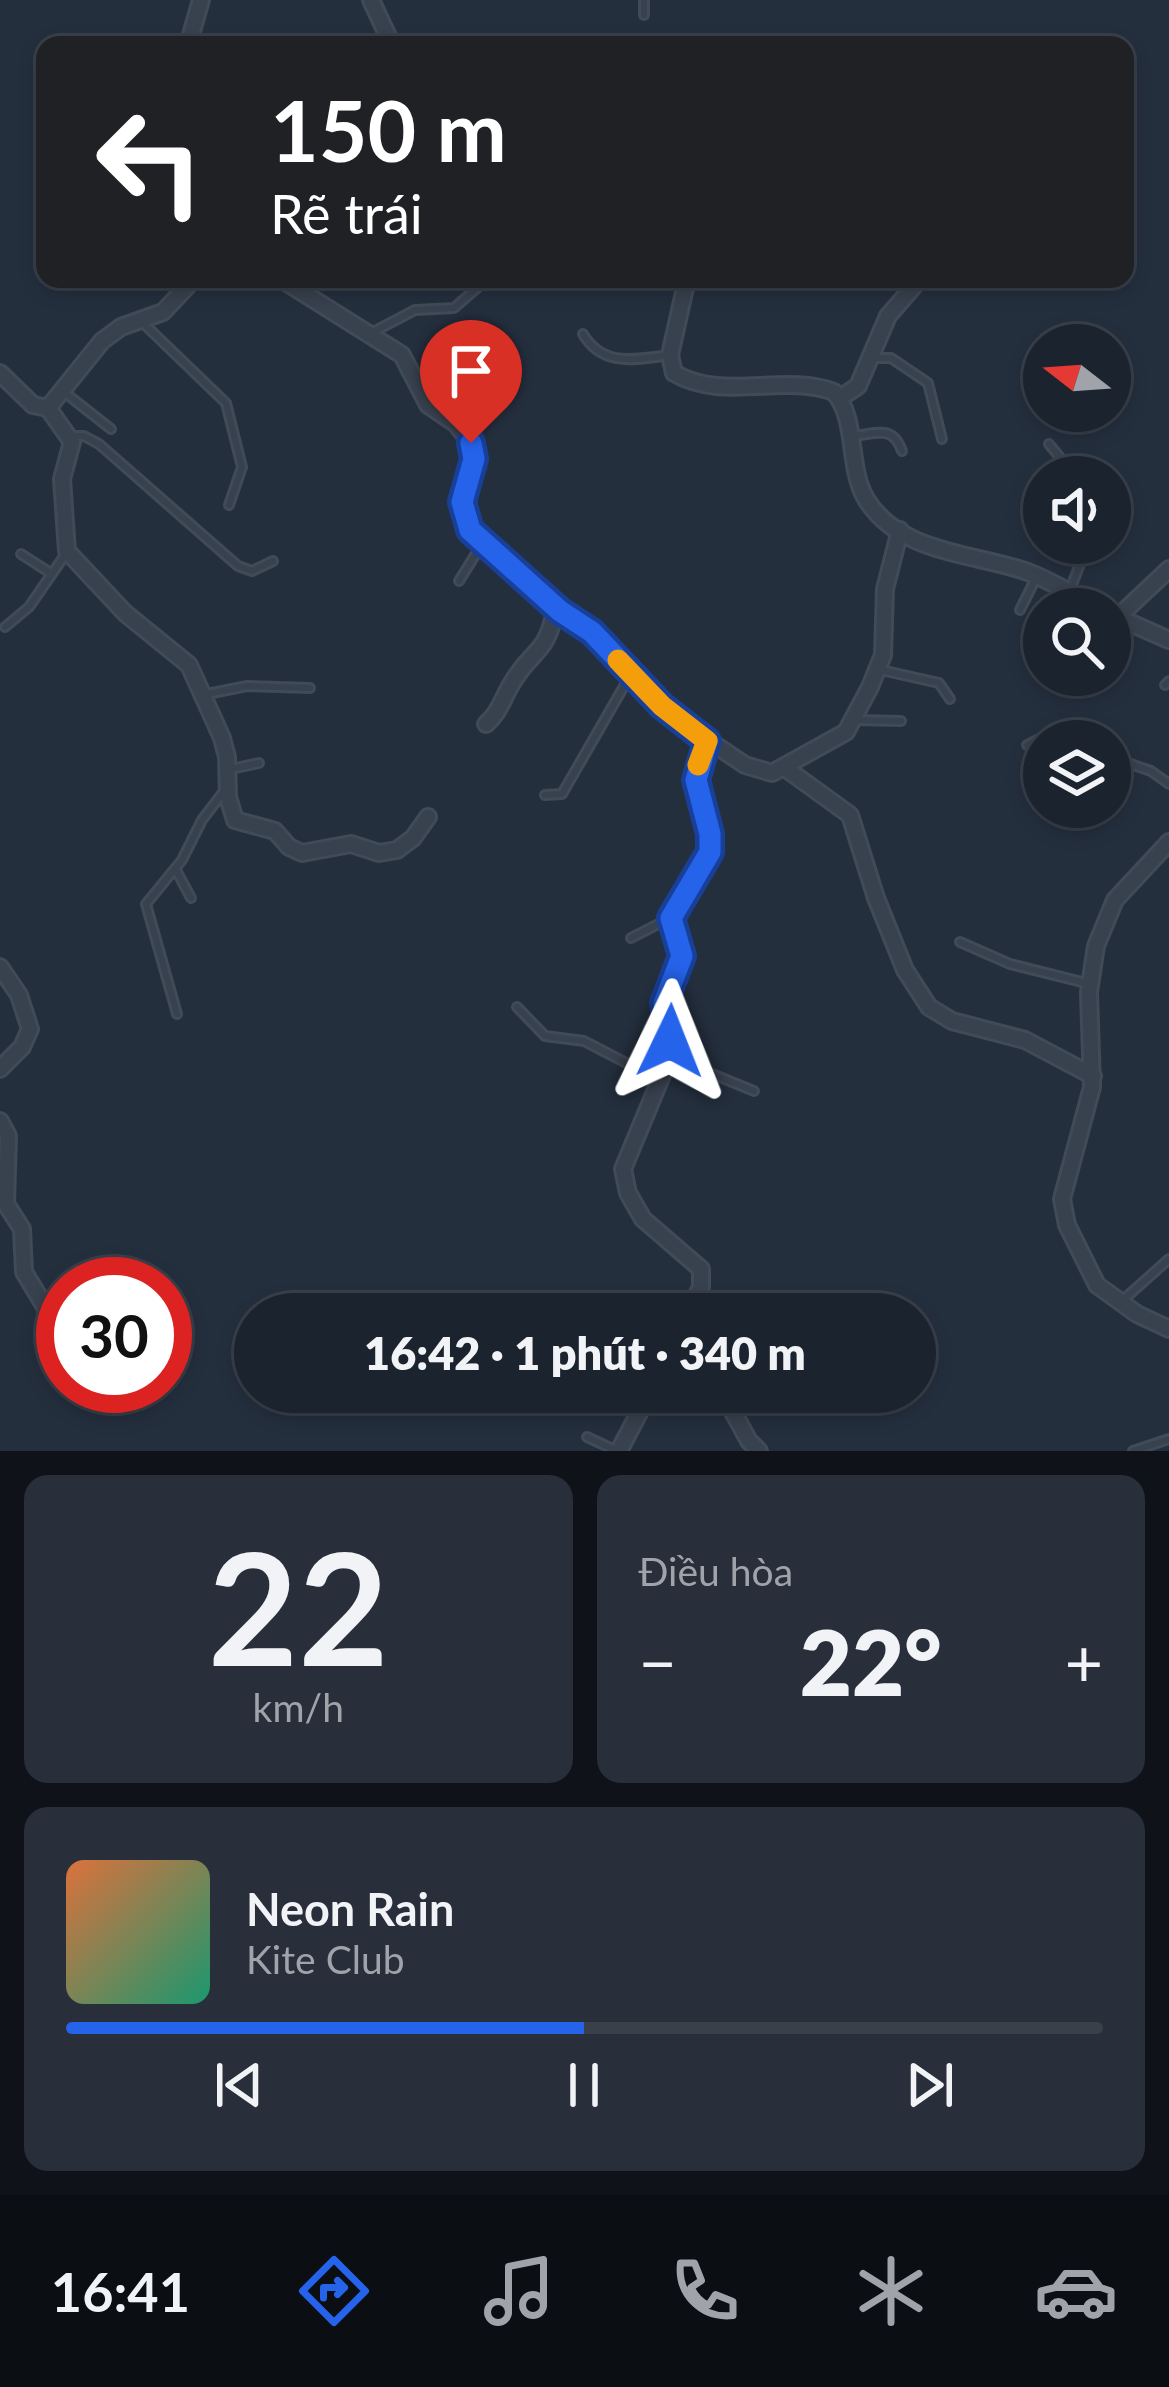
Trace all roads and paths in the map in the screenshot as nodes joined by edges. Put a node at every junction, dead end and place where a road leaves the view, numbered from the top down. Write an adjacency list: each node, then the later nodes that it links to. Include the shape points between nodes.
1 (201, 0): 5 (street)
2 (371, 0): 6 (street)
3 (644, 0): 4 (lane)
4 (644, 15)
5 (191, 36)
6 (388, 36)
7 (186, 288): 12 (street, via 164,311)
8 (296, 288): 13 (street)
9 (477, 288): 13 (lane, via 454,308 415,310)
10 (685, 288): 15 (street)
11 (912, 288): 16 (street, via 888,316)
12 (141, 320): 18 (street, via 102,341); 28 (lane, via 226,403 242,467)
13 (370, 334): 30 (street, via 402,355 428,405 471,443 462,502)
14 (583, 334): 15 (lane, via 611,358)
15 (670, 355): 19 (street, via 674,373 699,383 823,388)
16 (870, 359): 19 (street, via 858,386); 24 (lane, via 891,358 928,383)
17 (0, 373): 20 (street)
18 (64, 392): 20 (street); 21 (lane)
19 (840, 398): 23 (street)
20 (48, 409): 22 (street)
21 (111, 430)
22 (70, 436): 31 (street, via 62,479); 33 (lane, via 98,444 238,566 252,571)
23 (849, 437): 26 (lane, via 891,433); 29 (street, via 868,503)
24 (942, 439)
25 (1049, 444): 27 (lane)
26 (902, 451)
27 (1059, 456)
28 (229, 505)
29 (899, 530): 36 (street, via 926,546); 45 (street)
30 (482, 544): 37 (lane); 40 (street)
31 (67, 551): 35 (lane); 48 (street, via 125,613 185,660)
32 (21, 554): 35 (lane)
33 (273, 561)
34 (1169, 569): 39 (street)
35 (52, 574): 43 (lane)
36 (1037, 576): 38 (street); 41 (lane)
37 (459, 580)
38 (1060, 588)
39 (1131, 601)
40 (556, 607): 46 (street); 52 (street, via 547,644)
41 (1020, 610)
42 (1131, 623): 44 (street)
43 (5, 627)
44 (1169, 640)
45 (878, 669): 49 (lane, via 939,683); 50 (street)
46 (631, 674): 53 (street); 60 (lane, via 562,794)
47 (310, 688): 48 (lane, via 247,686)
48 (203, 695): 57 (street)
49 (950, 699)
50 (853, 720): 51 (lane); 56 (street, via 840,737)
51 (901, 721)
52 (486, 724)
53 (707, 741): 56 (street, via 764,772); 65 (street, via 696,780 710,852)
54 (259, 764): 57 (lane)
55 (1131, 764): 58 (lane)
56 (784, 768): 74 (street, via 850,815 898,952 929,1007 1024,1040)
57 (227, 770): 59 (street)
58 (1169, 784)
59 (228, 788): 61 (street, via 235,820 275,830 302,853 351,844 390,852); 63 (lane)
60 (544, 795)
61 (428, 818)
62 (1169, 842): 69 (street, via 1114,900)
63 (175, 868): 64 (lane); 71 (lane, via 146,909)
64 (191, 898)
65 (671, 918): 66 (lane); 72 (street, via 682,956 664,1003)
66 (631, 938)
67 (960, 942): 69 (lane)
68 (0, 967): 73 (street, via 30,1028)
69 (1090, 984): 74 (street)
70 (517, 1007): 75 (lane, via 545,1036 584,1041)
71 (177, 1014)
72 (670, 1056): 75 (street); 76 (lane)
73 (0, 1069)
74 (1094, 1076): 82 (street, via 1064,1212 1096,1286)
75 (659, 1080): 81 (street, via 628,1152 625,1180 643,1219 701,1269)
76 (754, 1091)
77 (0, 1121): 78 (street, via 8,1136)
78 (3, 1195): 80 (street, via 22,1229 24,1272)
79 (1169, 1259): 82 (lane)
80 (36, 1293)
81 (698, 1293)
82 (1120, 1303): 83 (street)
83 (1169, 1329)
84 (639, 1413): 88 (street)
85 (733, 1413): 89 (street)
86 (587, 1437): 88 (lane)
87 (1169, 1439): 90 (lane)
88 (618, 1451)
89 (759, 1451)
90 (1132, 1451)

